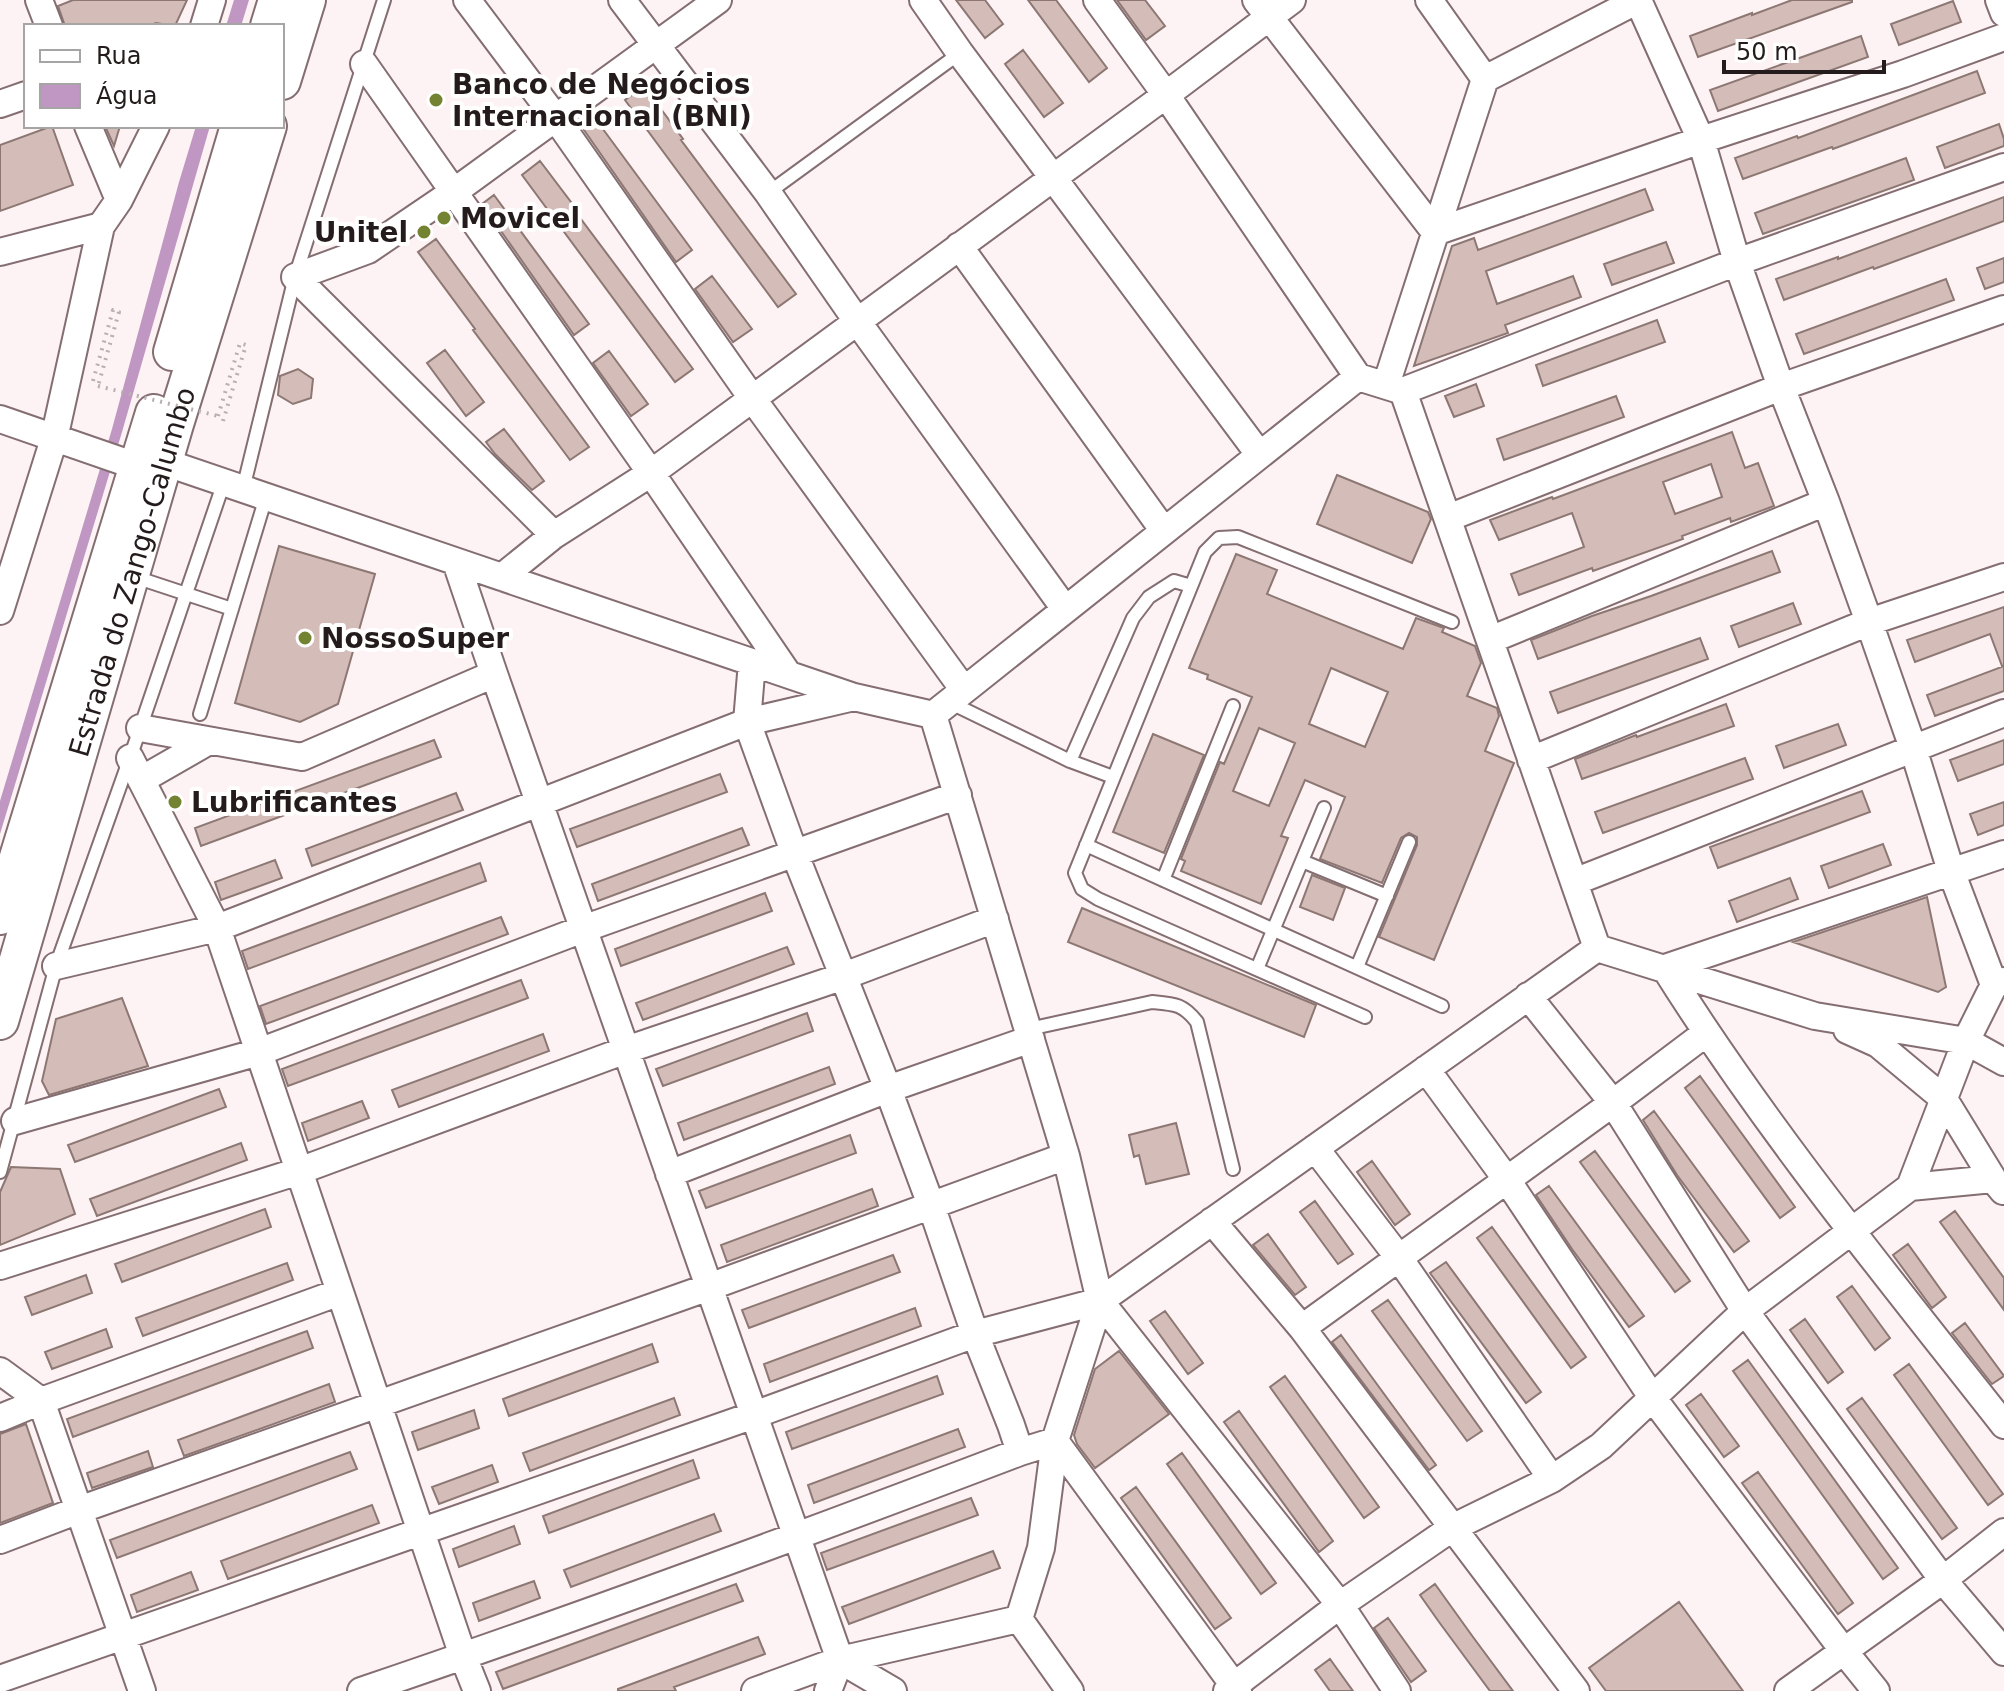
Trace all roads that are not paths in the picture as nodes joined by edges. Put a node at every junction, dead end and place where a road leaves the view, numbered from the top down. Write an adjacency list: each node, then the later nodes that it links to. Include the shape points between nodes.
1 (39, 0): 17 (street)
2 (212, 0): 18 (street)
3 (277, 0): 19 (main road)
4 (307, 0): 24 (main road)
5 (384, 0): 23 (lane)
6 (467, 0): 29 (street)
7 (622, 0): 21 (street)
8 (718, 0): 21 (street)
9 (923, 0): 22 (street)
10 (1097, 0): 26 (street)
11 (1292, 0): 15 (street)
12 (1429, 0): 25 (street)
13 (1638, 0): 25 (street); 34 (street)
14 (1999, 0): 16 (street)
15 (1262, 9): 26 (street); 41 (street)
16 (2004, 13)
17 (48, 24)
18 (205, 24)
19 (270, 24)
20 (2004, 37): 34 (street)
21 (655, 45): 29 (street); 38 (street)
22 (960, 53): 36 (street); 38 (lane)
23 (364, 64): 37 (street); 45 (lane)
24 (284, 75)
25 (1485, 79): 41 (street)
26 (1166, 95): 36 (street); 48 (street)
27 (24, 96): 28 (street)
28 (0, 104)
29 (555, 117): 37 (street); 51 (street)
30 (89, 128): 39 (street)
31 (155, 128): 39 (street)
32 (238, 128): 55 (main road, Estrada do Zango-Calumbo)
33 (267, 128): 55 (main road, Estrada do Zango-Calumbo)
34 (1701, 140): 41 (street); 44 (street)
35 (2004, 167): 44 (street)
36 (1054, 176): 42 (street); 54 (street)
37 (455, 191): 45 (street, via 368,250); 56 (street)
38 (768, 193): 47 (street)
39 (119, 200): 40 (street)
40 (101, 226): 43 (street); 53 (street)
41 (1435, 232): 50 (street)
42 (959, 246): 47 (street); 60 (street)
43 (0, 252)
44 (1737, 262): 49 (street); 50 (street)
45 (295, 277): 57 (lane); 61 (street)
46 (2004, 309): 49 (street)
47 (857, 321): 51 (street); 69 (street)
48 (1358, 377): 50 (street); 54 (street)
49 (1781, 387): 58 (street); 59 (street)
50 (1394, 388): 59 (street)
51 (752, 398): 56 (street); 78 (street)
52 (0, 419): 53 (street)
53 (54, 439): 55 (street); 70 (street)
54 (1259, 454): 60 (street)
55 (150, 464): 57 (street); 63 (main road, Estrada do Zango-Calumbo); 102 (main road, Estrada do Zango-Calumbo)
56 (651, 473): 61 (street); 76 (street)
57 (244, 489): 62 (street); 67 (lane); 68 (lane)
58 (1826, 502): 72 (street); 73 (street)
59 (1448, 518): 73 (street)
60 (1164, 531): 69 (street)
61 (554, 535): 64 (street)
62 (456, 562): 64 (street); 75 (street)
63 (130, 576): 67 (lane); 118 (main road, Estrada do Zango-Calumbo)
64 (502, 577): 74 (street)
65 (2004, 577): 72 (street)
66 (1191, 586): 71 (lane, via 1205,552 1219,538 1238,537); 87 (lane, via 1174,581 1149,597 1133,618); 89 (lane)
67 (186, 593): 68 (lane); 83 (lane)
68 (232, 609): 81 (lane)
69 (1065, 609): 78 (street)
70 (0, 611)
71 (1452, 622)
72 (1869, 622): 85 (street); 86 (street)
73 (1490, 640): 86 (street)
74 (752, 662): 76 (street); 82 (street)
75 (494, 674): 84 (street, via 302,757); 91 (street)
76 (788, 674): 77 (street)
77 (854, 697): 78 (street); 82 (street)
78 (949, 702): 87 (lane); 90 (street)
79 (1233, 706): 99 (lane)
80 (2004, 713): 85 (street)
81 (200, 714)
82 (747, 722): 91 (street); 95 (street)
83 (140, 728): 84 (street); 88 (lane)
84 (209, 741): 88 (street)
85 (1913, 748): 98 (street); 100 (street)
86 (1531, 760): 100 (street)
87 (1070, 761): 89 (lane)
88 (136, 769): 104 (street); 108 (lane)
89 (1113, 777): 94 (lane)
90 (958, 795): 95 (street); 103 (street)
91 (540, 804): 104 (street); 105 (street)
92 (1324, 808): 97 (lane)
93 (1409, 842): 101 (lane)
94 (1086, 845): 99 (lane); 111 (lane, via 1075,873 1082,889)
95 (794, 852): 105 (street); 112 (street)
96 (2004, 854): 98 (street)
97 (1302, 861): 101 (lane); 106 (lane)
98 (1951, 871): 110 (street); 113 (street)
99 (1163, 880): 106 (lane)
100 (1574, 882): 107 (street)
101 (1387, 896): 109 (lane)
102 (0, 916)
103 (995, 919): 112 (street); 120 (street)
104 (217, 928): 108 (street); 123 (street)
105 (583, 929): 122 (street); 123 (street)
106 (1273, 930): 109 (lane); 111 (lane)
107 (1597, 948): 110 (street); 114 (street)
108 (56, 966): 129 (lane)
109 (1357, 967): 115 (lane)
110 (1665, 968): 116 (street); 119 (street)
111 (1257, 969): 117 (lane)
112 (844, 976): 122 (street); 126 (street)
113 (1999, 983): 121 (street)
114 (1528, 996): 125 (street); 128 (street)
115 (1442, 1006)
116 (1815, 1016): 121 (street); 127 (street, via 1878,1044)
117 (1365, 1017)
118 (0, 1021)
119 (1706, 1033): 128 (street); 141 (street)
120 (1030, 1034): 126 (street); 131 (street); 132 (lane, via 1152,1002 1187,1010 1197,1022)
121 (1966, 1041): 124 (street); 127 (street)
122 (626, 1050): 133 (street); 135 (street)
123 (259, 1052): 129 (street); 133 (street)
124 (2004, 1062)
125 (1426, 1069): 130 (street); 136 (street)
126 (888, 1089): 135 (street); 139 (street)
127 (1944, 1099): 137 (street); 138 (street)
128 (1613, 1103): 136 (street); 147 (street)
129 (15, 1121): 134 (lane)
130 (1315, 1148): 140 (street); 142 (street)
131 (1066, 1156): 139 (street); 146 (street)
132 (1233, 1169)
133 (299, 1171): 143 (street); 145 (street)
134 (0, 1172)
135 (669, 1174): 144 (street)
136 (1507, 1180): 142 (street); 151 (street)
137 (1998, 1185): 138 (street)
138 (1910, 1187): 141 (street)
139 (931, 1205): 144 (street); 149 (street)
140 (1212, 1221): 146 (street); 148 (street)
141 (1852, 1232): 147 (street); 156 (street)
142 (1399, 1258): 148 (street); 159 (street)
143 (0, 1266)
144 (709, 1287): 153 (street); 154 (street)
145 (340, 1292): 152 (street); 153 (street)
146 (1100, 1301): 149 (street); 157 (street); 167 (street)
147 (1745, 1311): 151 (street); 166 (street)
148 (1302, 1328): 161 (street)
149 (975, 1334): 154 (street); 158 (street)
150 (0, 1371): 152 (street)
151 (1652, 1397): 159 (street, via 1601,1446); 170 (street)
152 (41, 1401): 155 (street); 160 (street)
153 (379, 1405): 160 (street); 162 (street)
154 (754, 1415): 162 (street); 164 (street)
155 (0, 1418)
156 (2004, 1425)
157 (1055, 1441): 158 (street); 168 (street, via 1041,1548); 175 (street)
158 (1020, 1452): 164 (street)
159 (1552, 1479): 161 (street)
160 (79, 1510): 165 (street); 169 (street)
161 (1452, 1528): 167 (street); 184 (street)
162 (421, 1531): 169 (street); 172 (street)
163 (2004, 1532): 166 (street)
164 (797, 1537): 172 (street); 173 (street)
165 (0, 1540)
166 (1943, 1580): 170 (street); 171 (street)
167 (1340, 1605): 175 (street); 183 (street)
168 (1019, 1619): 173 (street); 182 (street)
169 (123, 1636): 174 (street); 176 (street)
170 (1843, 1650): 185 (street); 186 (street)
171 (2004, 1652)
172 (463, 1656): 177 (street); 178 (street)
173 (840, 1660): 179 (street); 180 (street); 181 (street)
174 (0, 1679)
175 (1233, 1689)
176 (142, 1691)
177 (361, 1691)
178 (477, 1691)
179 (755, 1691)
180 (828, 1691)
181 (893, 1691)
182 (1070, 1691)
183 (1397, 1691)
184 (1576, 1691)
185 (1788, 1691)
186 (1876, 1691)

